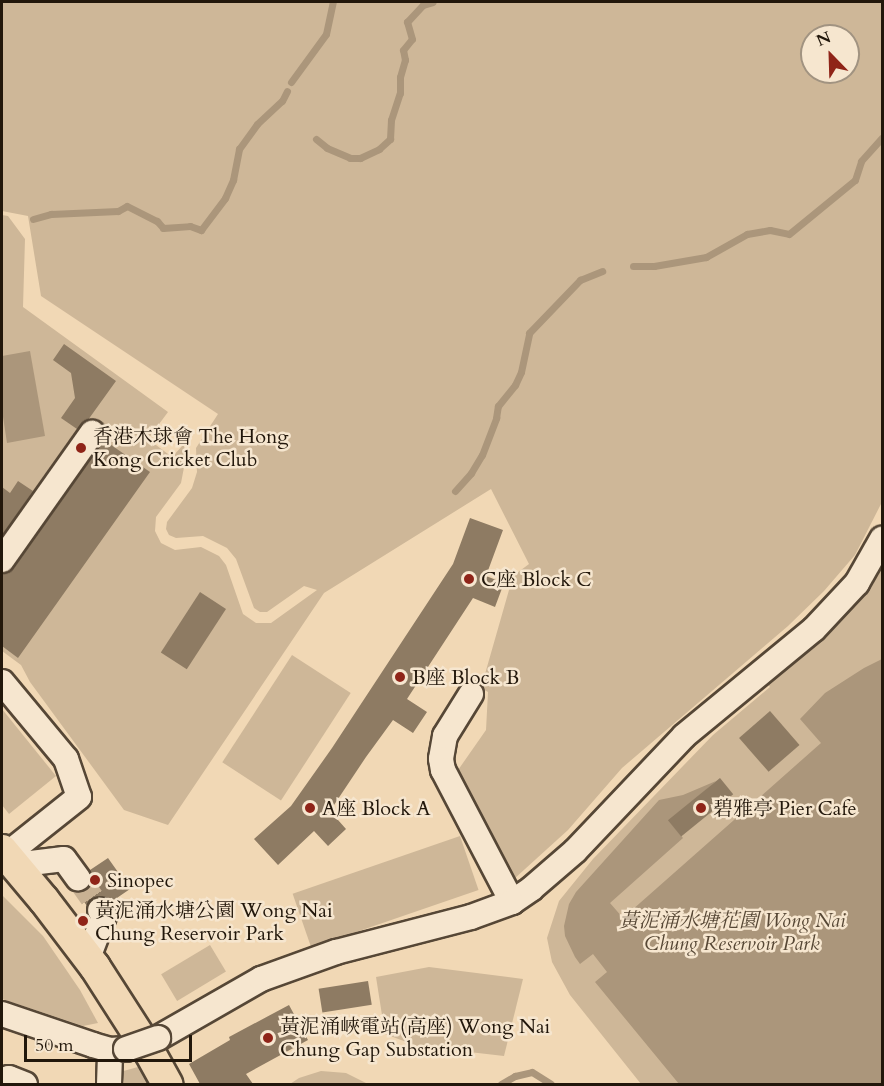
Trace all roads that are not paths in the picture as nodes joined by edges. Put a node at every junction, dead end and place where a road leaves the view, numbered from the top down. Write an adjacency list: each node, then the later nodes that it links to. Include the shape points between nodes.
1 (92, 433): 3 (street)
2 (882, 539): 8 (street, via 857,582 814,629 684,736 563,864)
3 (2, 560)
4 (2, 682): 6 (street, via 66,759 79,797)
5 (471, 694): 8 (street, via 442,743 441,759)
6 (7, 857): 7 (street, via 64,859); 10 (main road)
7 (78, 878)
8 (509, 896): 12 (street, bridge, via 431,929 314,958 261,979 158,1038)
9 (100, 910): 10 (street, via 104,916)
10 (88, 958): 16 (main road)
11 (2, 1014): 12 (street)
12 (118, 1049): 15 (street)
13 (2, 1080): 14 (street, via 9,1078)
14 (24, 1084)
15 (108, 1084)
16 (167, 1084)

